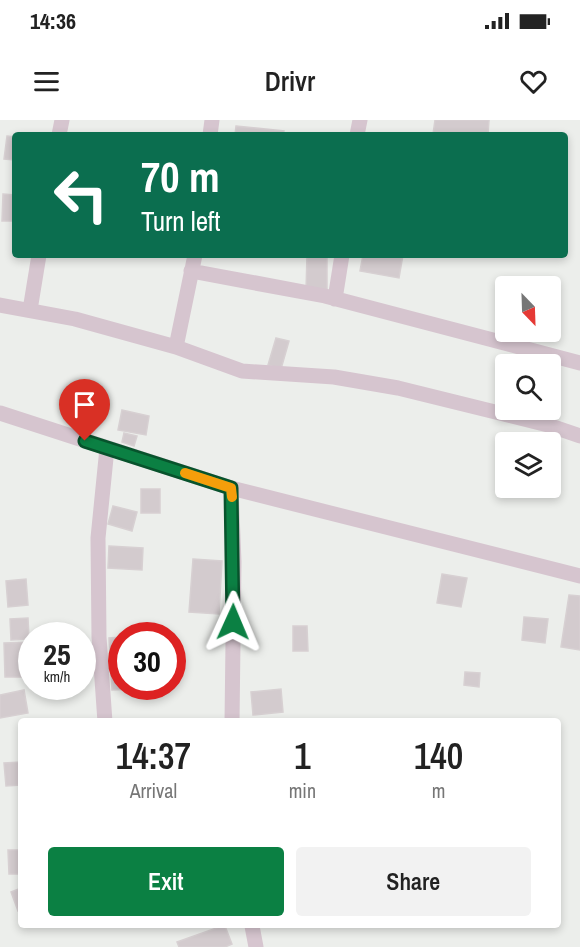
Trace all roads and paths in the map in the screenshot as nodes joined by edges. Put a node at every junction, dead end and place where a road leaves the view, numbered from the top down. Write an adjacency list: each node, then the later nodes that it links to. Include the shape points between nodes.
1 (39, 258): 7 (street)
2 (194, 258): 4 (street)
3 (342, 258): 5 (street)
4 (192, 271): 5 (street); 8 (street)
5 (335, 298): 9 (street)
6 (0, 305): 7 (street)
7 (30, 310): 8 (street)
8 (176, 347): 11 (street, via 242,371 334,377 398,388)
9 (580, 363)
10 (0, 413): 12 (street)
11 (580, 436)
12 (107, 448): 13 (street); 15 (street, via 98,538)
13 (231, 488): 14 (street); 16 (street)
14 (580, 576)
15 (105, 718)
16 (232, 718)
17 (252, 928): 18 (street)
18 (256, 947)

